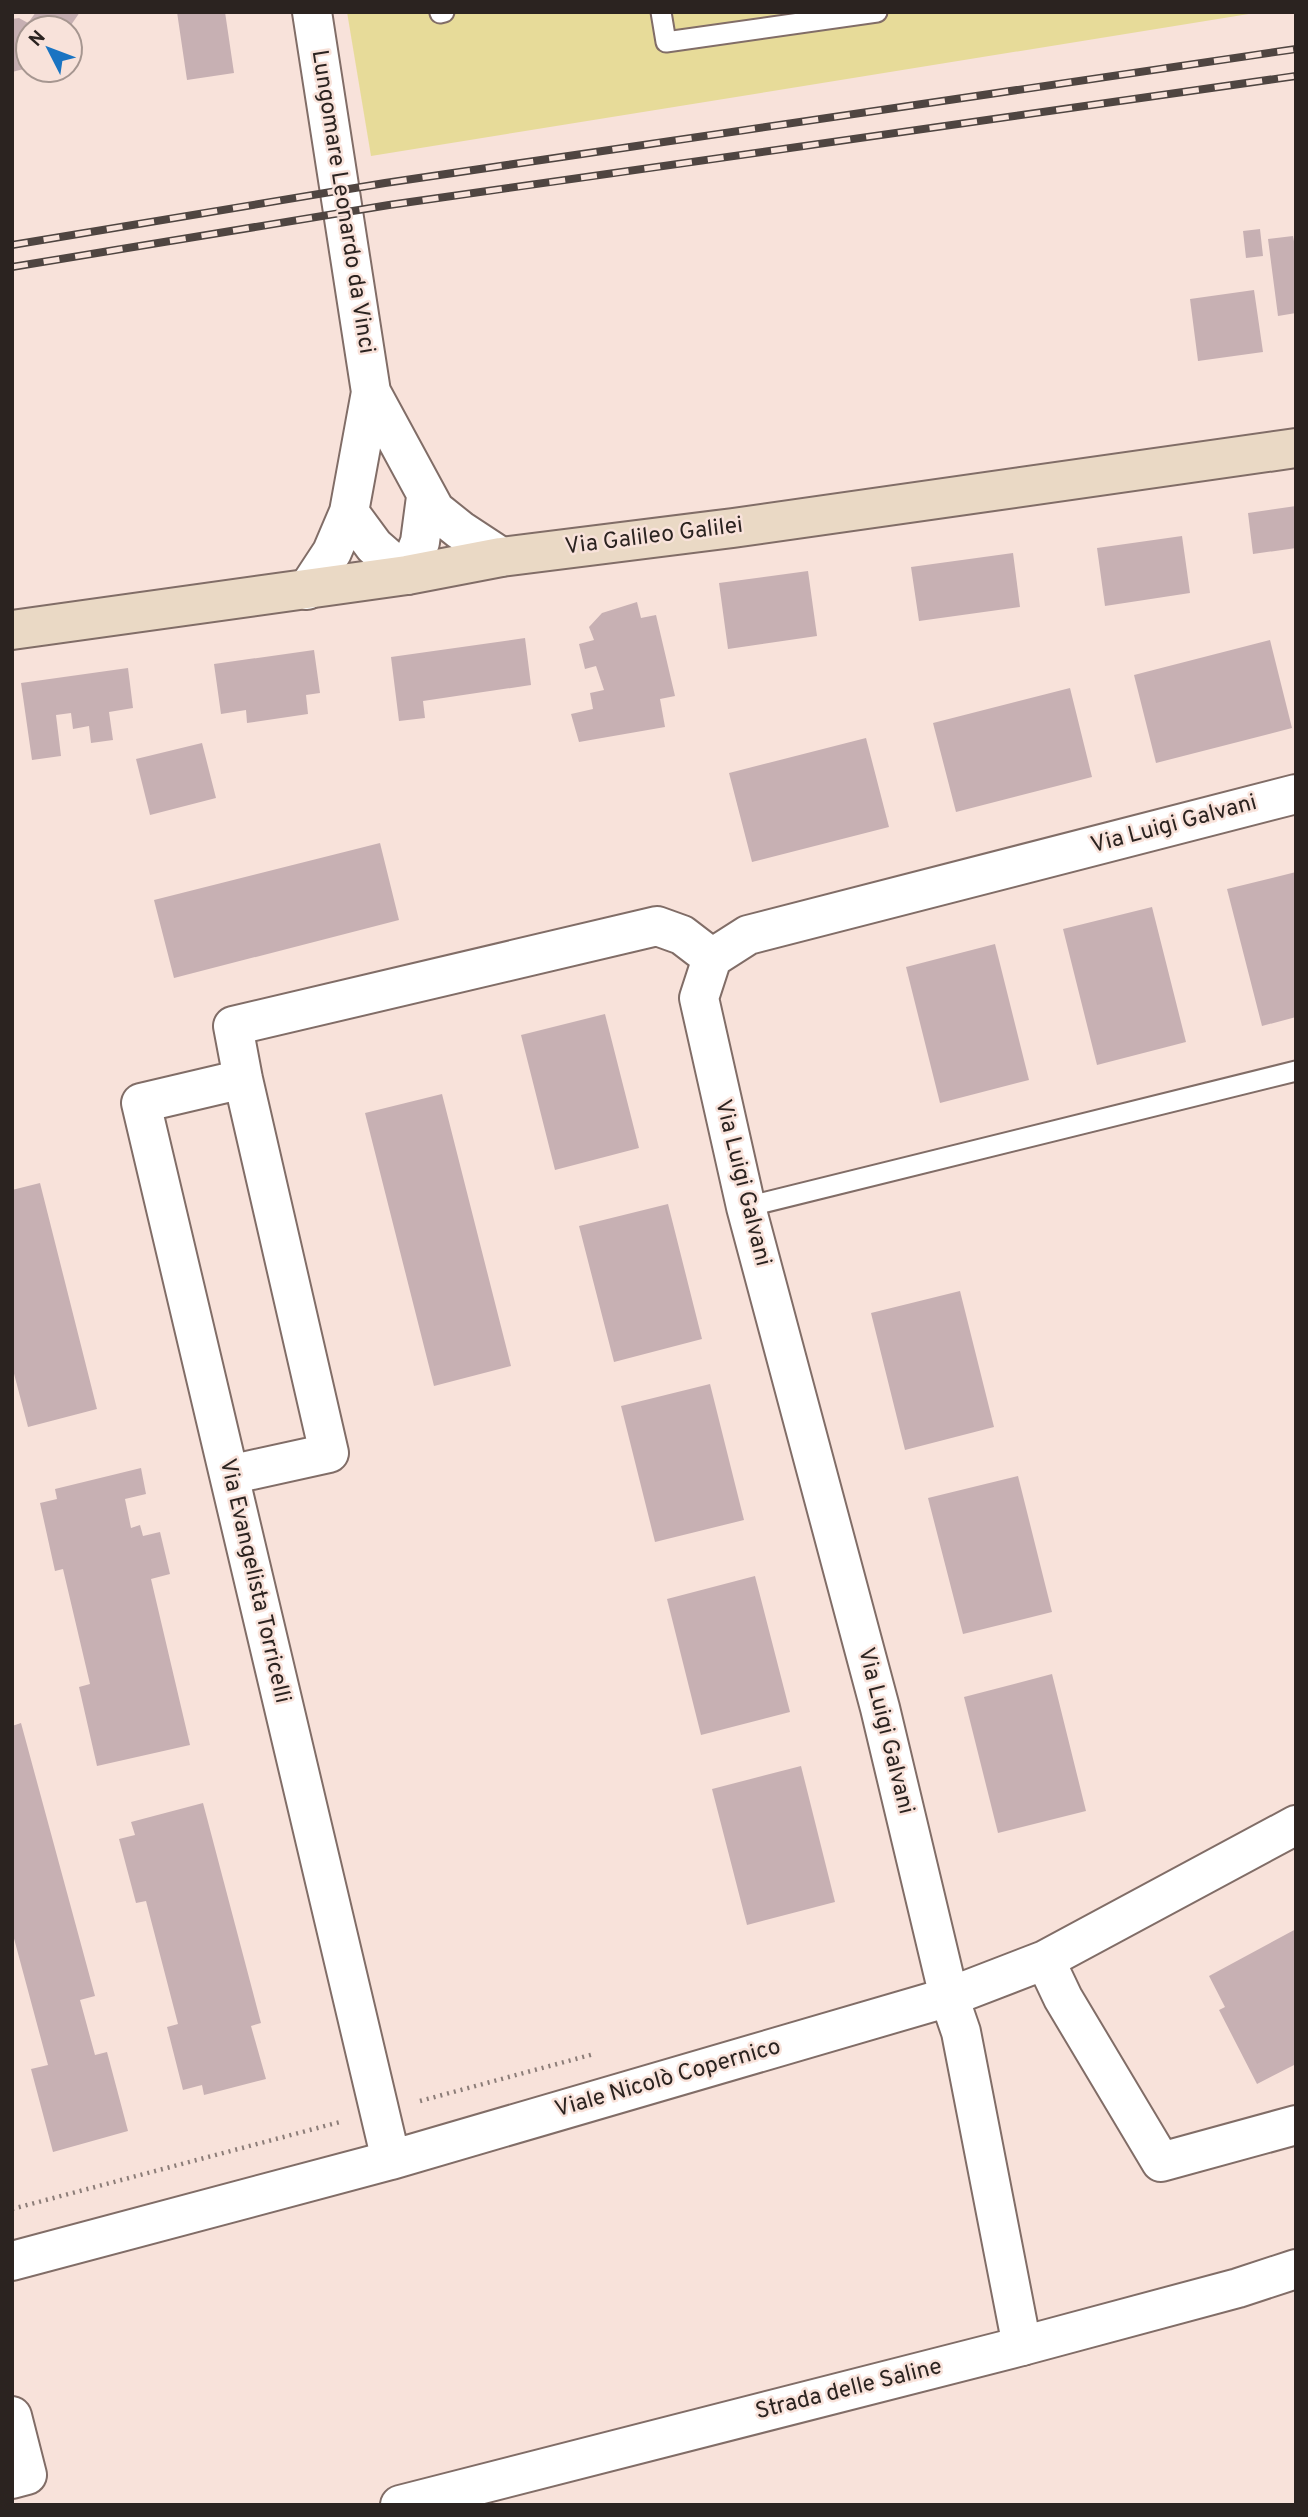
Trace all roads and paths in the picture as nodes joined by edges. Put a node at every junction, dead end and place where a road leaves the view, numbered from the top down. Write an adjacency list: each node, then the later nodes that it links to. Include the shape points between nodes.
1 (312, 12): 4 (street, Lungomare Leonardo da Vinci)
2 (661, 12): 3 (lane, via 666,42)
3 (877, 12)
4 (371, 392): 6 (street, Lungomare Leonardo da Vinci); 7 (street, Lungomare Leonardo da Vinci)
5 (1296, 447): 8 (main road, Via Galileo Galilei)
6 (426, 496): 8 (street, Lungomare Leonardo da Vinci, via 435,510); 9 (street, via 420,542)
7 (349, 512): 9 (street, via 374,546); 10 (street, Lungomare Leonardo da Vinci, via 332,552)
8 (501, 557): 9 (main road, Via Galileo Galilei)
9 (407, 575): 10 (main road, Via Galileo Galilei)
10 (307, 590): 11 (main road, Via Galileo Galilei)
11 (12, 630)
12 (1296, 794): 13 (street, Via Luigi Galvani, via 748,936)
13 (712, 958): 15 (street, via 682,935 657,926 233,1026); 16 (street, Via Luigi Galvani, via 699,998)
14 (1296, 1072): 16 (lane)
15 (243, 1079): 17 (street, Via Evangelista Torricelli, via 142,1103); 17 (street, via 329,1453)
16 (746, 1207): 20 (street, Via Luigi Galvani, via 880,1708)
17 (229, 1475): 22 (street, Via Evangelista Torricelli)
18 (1296, 1825): 19 (street, Viale Nicolò Copernico)
19 (1045, 1961): 20 (street, Viale Nicolò Copernico); 23 (street, via 1161,2162)
20 (949, 1997): 24 (street, Viale Nicolò Copernico); 28 (street, Via Luigi Galvani, via 961,2032)
21 (607, 2051): 22 (path)
22 (380, 2112): 24 (street, Via Evangelista Torricelli); 25 (path)
23 (1296, 2125)
24 (391, 2160): 26 (street, Viale Nicolò Copernico)
25 (12, 2209)
26 (12, 2261)
27 (1296, 2269): 28 (street, Strada delle Saline)
28 (1022, 2346): 31 (street, Strada delle Saline)
29 (12, 2416): 30 (street, via 27,2475)
30 (12, 2479)
31 (400, 2505)

